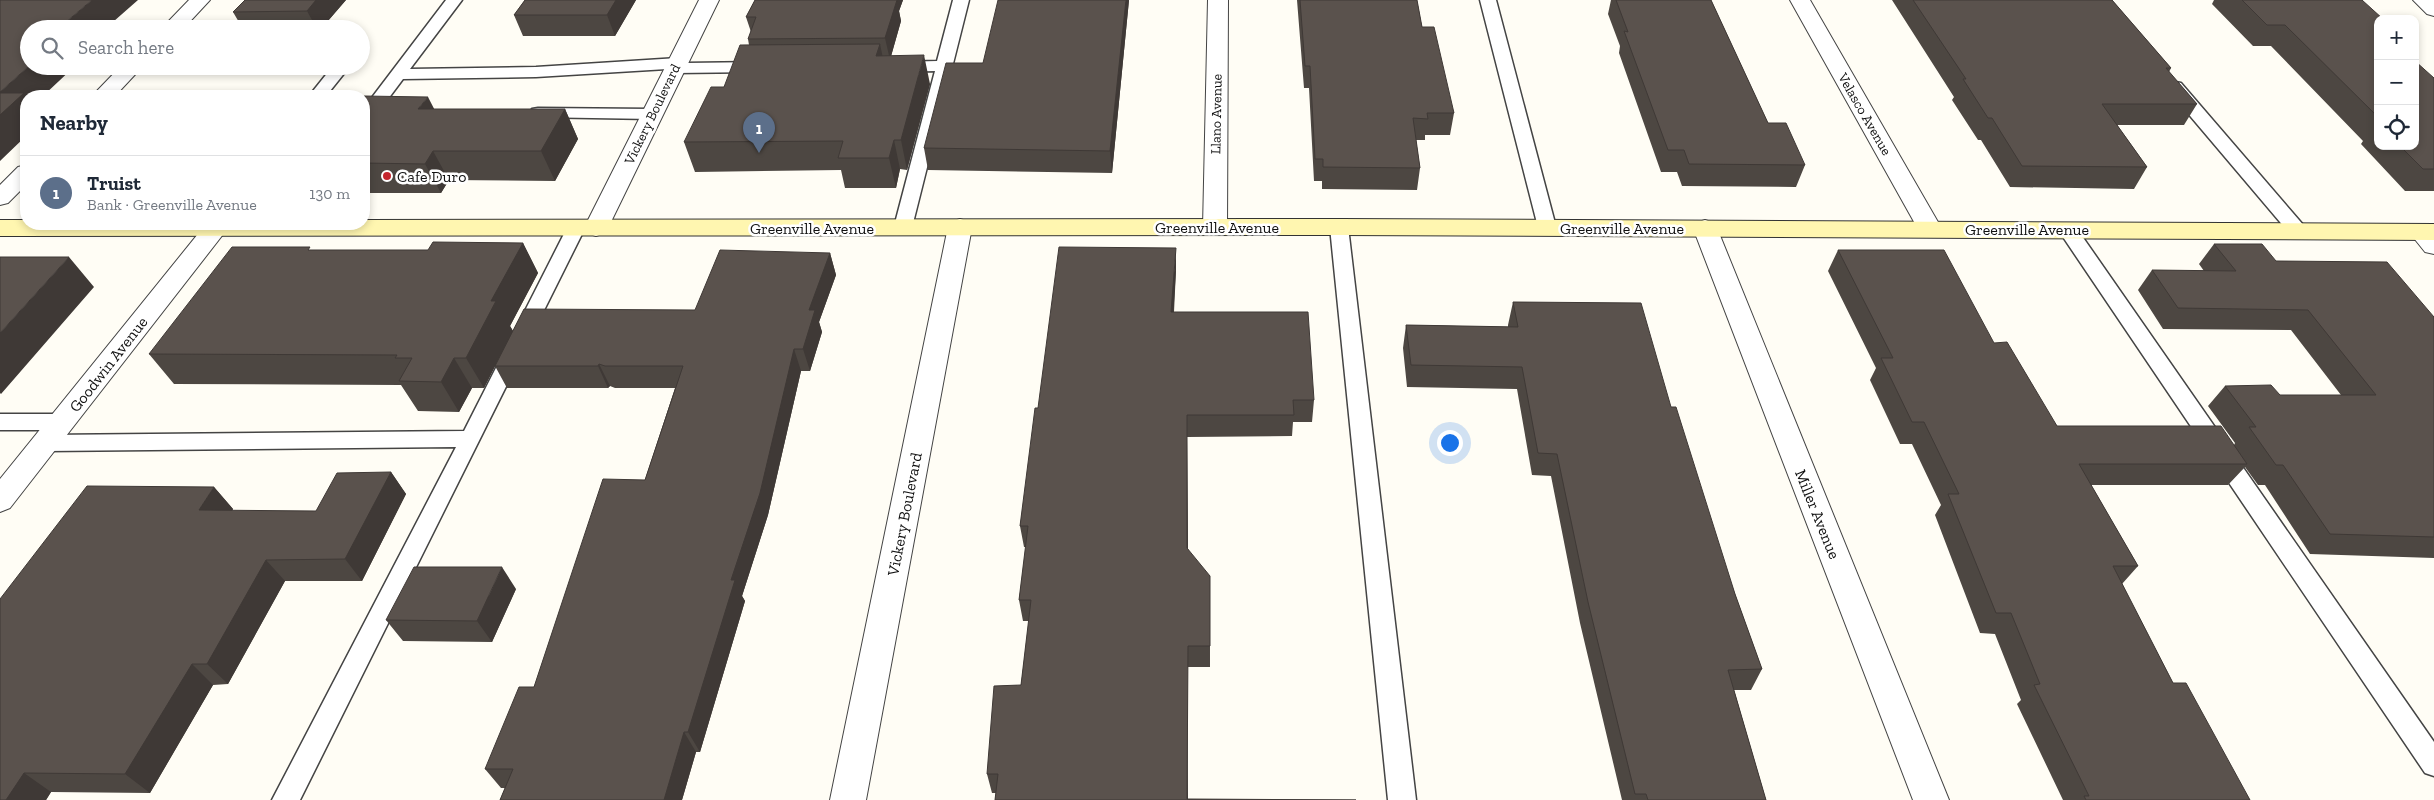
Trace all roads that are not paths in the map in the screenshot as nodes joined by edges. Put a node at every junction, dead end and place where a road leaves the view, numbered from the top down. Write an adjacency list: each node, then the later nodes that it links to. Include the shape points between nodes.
1 (200, 0): 10 (street)
2 (454, 0): 15 (lane)
3 (709, 0): 11 (street, Vickery Boulevard)
4 (961, 0): 12 (lane)
5 (1218, 0): 29 (street, Llano Avenue)
6 (1488, 0): 36 (lane)
7 (1800, 0): 38 (street, Velasco Avenue)
8 (2423, 0): 9 (street)
9 (2434, 10)
10 (180, 20)
11 (676, 65): 13 (lane); 15 (lane); 24 (street, Vickery Boulevard)
12 (944, 66): 14 (lane); 34 (lane)
13 (775, 67)
14 (884, 67)
15 (397, 74): 21 (lane)
16 (2163, 74): 41 (lane)
17 (124, 75): 19 (street)
18 (334, 75): 20 (lane)
19 (109, 90)
20 (322, 90)
21 (370, 111)
22 (389, 112): 25 (lane)
23 (518, 113): 24 (lane)
24 (652, 114): 33 (street, Vickery Boulevard)
25 (370, 115)
26 (20, 178): 27 (street)
27 (0, 198)
28 (370, 227): 33 (main road, Greenville Avenue)
29 (1214, 227): 30 (main road, Greenville Avenue); 35 (main road, Greenville Avenue)
30 (1339, 227): 36 (main road, Greenville Avenue); 51 (lane)
31 (0, 228): 32 (main road, Greenville Avenue)
32 (20, 228)
33 (586, 228): 34 (main road, Greenville Avenue); 45 (lane)
34 (903, 228): 35 (main road, Greenville Avenue)
35 (960, 228): 50 (street, Vickery Boulevard)
36 (1546, 228): 37 (main road, Greenville Avenue)
37 (1705, 228): 38 (main road, Greenville Avenue); 52 (street, Miller Avenue)
38 (1930, 229): 40 (main road, Greenville Avenue)
39 (214, 230): 44 (street, Goodwin Avenue)
40 (2068, 230): 41 (main road, Greenville Avenue); 48 (lane)
41 (2298, 231): 42 (main road, Greenville Avenue)
42 (2430, 237)
43 (0, 422): 44 (lane)
44 (63, 422): 46 (street, Goodwin Avenue)
45 (471, 439): 46 (lane); 49 (lane)
46 (46, 443): 47 (street, Goodwin Avenue)
47 (0, 500)
48 (2434, 764)
49 (286, 800)
50 (848, 800)
51 (1402, 800)
52 (1932, 800)

